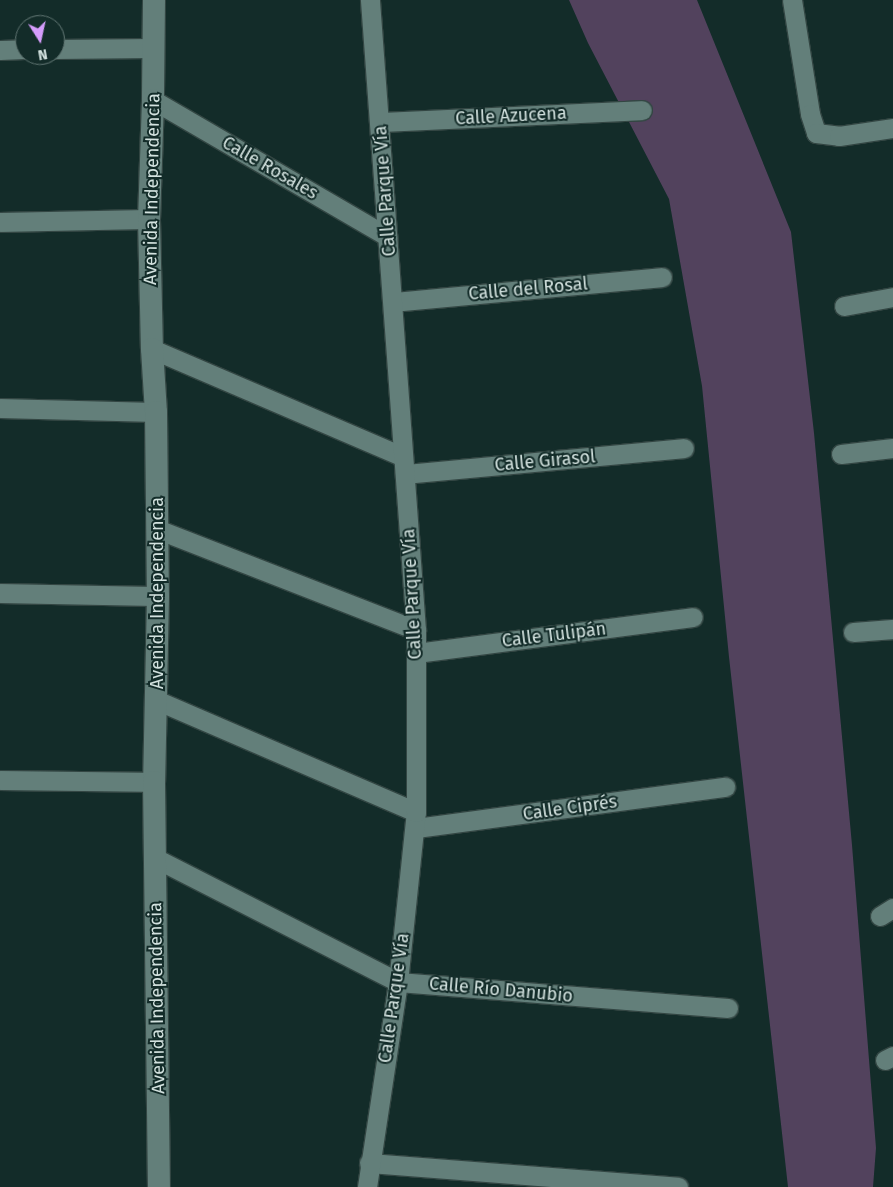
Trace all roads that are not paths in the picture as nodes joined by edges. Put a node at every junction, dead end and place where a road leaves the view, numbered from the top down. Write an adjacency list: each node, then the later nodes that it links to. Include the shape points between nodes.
1 (154, 0): 4 (street, Avenida Independencia)
2 (370, 0): 10 (street, Calle Parque Vía)
3 (792, 0): 11 (street, via 810,114 816,133 839,136)
4 (153, 48): 6 (street); 8 (street, Avenida Independencia)
5 (15, 49): 7 (street)
6 (65, 49)
7 (0, 50)
8 (153, 100): 12 (street, Avenida Independencia); 14 (street, Calle Rosales)
9 (642, 110): 10 (street, Calle Azucena)
10 (380, 122): 14 (street, Calle Parque Vía)
11 (893, 128)
12 (148, 219): 13 (street); 19 (street, Avenida Independencia)
13 (0, 222)
14 (387, 236): 17 (street, Calle Parque Vía)
15 (662, 277): 17 (street, Calle del Rosal)
16 (893, 297): 18 (street)
17 (393, 302): 25 (street, Calle Parque Vía)
18 (844, 306)
19 (152, 349): 21 (street, Avenida Independencia); 25 (street)
20 (0, 408): 21 (street)
21 (156, 412): 27 (street, Avenida Independencia)
22 (684, 448): 26 (street, Calle Girasol)
23 (893, 448): 24 (street)
24 (841, 454)
25 (402, 456): 26 (street, Calle Parque Vía)
26 (405, 474): 32 (street, Calle Parque Vía)
27 (157, 529): 29 (street, Avenida Independencia); 32 (street)
28 (0, 593): 29 (street)
29 (158, 596): 35 (street, Avenida Independencia)
30 (693, 617): 34 (street, Calle Tulipán)
31 (893, 629): 33 (street)
32 (416, 630): 34 (street, Calle Parque Vía)
33 (853, 632)
34 (416, 653): 39 (street, Calle Parque Vía)
35 (156, 700): 37 (street, Avenida Independencia); 39 (street)
36 (0, 780): 37 (street)
37 (154, 782): 40 (street, Avenida Independencia)
38 (725, 787): 39 (street, Calle Ciprés)
39 (416, 820): 41 (street, Calle Parque Vía)
40 (155, 858): 41 (street, Calle Río Danubio); 44 (street, Avenida Independencia)
41 (398, 982): 42 (street, Calle Río Danubio); 43 (street, Calle Parque Vía)
42 (728, 1008)
43 (369, 1163): 45 (street, Calle Parque Vía); 46 (street)
44 (159, 1187)
45 (367, 1187)
46 (678, 1187)

